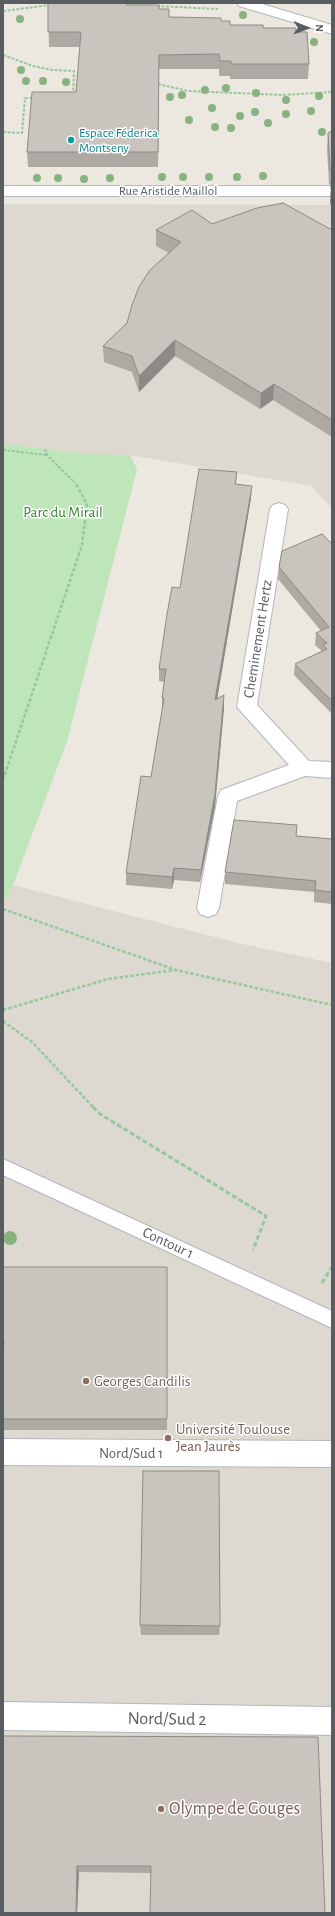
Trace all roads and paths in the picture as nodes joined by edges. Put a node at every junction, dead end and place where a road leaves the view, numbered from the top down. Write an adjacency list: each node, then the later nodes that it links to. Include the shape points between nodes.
1 (244, 3): 6 (street)
2 (120, 4): 4 (path, via 217,10)
3 (54, 5): 5 (path)
4 (225, 7)
5 (3, 11)
6 (332, 30)
7 (3, 55): 10 (path, via 32,66 74,71)
8 (153, 83): 9 (path, via 188,91 283,95)
9 (332, 92)
10 (73, 97)
11 (41, 98): 12 (path, via 25,98 22,133)
12 (3, 132)
13 (332, 191): 14 (street, Rue Aristide Maillol)
14 (3, 192)
15 (3, 450): 17 (path)
16 (46, 450): 17 (path)
17 (47, 455): 21 (path, via 74,481 87,504 82,545)
18 (279, 509): 19 (street, Cheminement Hertz, via 247,707)
19 (304, 768): 20 (street); 22 (street, via 228,796)
20 (332, 770)
21 (3, 780)
22 (208, 908)
23 (3, 909): 24 (path)
24 (176, 970): 25 (path); 26 (path, via 108,979)
25 (332, 1005)
26 (3, 1010)
27 (3, 1021): 29 (path, via 33,1043 100,1114 266,1216)
28 (3, 1167): 29 (lane, Contour 1)
29 (243, 1277): 30 (lane, Contour 1)
30 (332, 1320)
31 (3, 1452): 32 (street, Nord/Sud 1)
32 (332, 1454)
33 (3, 1716): 34 (street, Nord/Sud 2)
34 (332, 1721)

